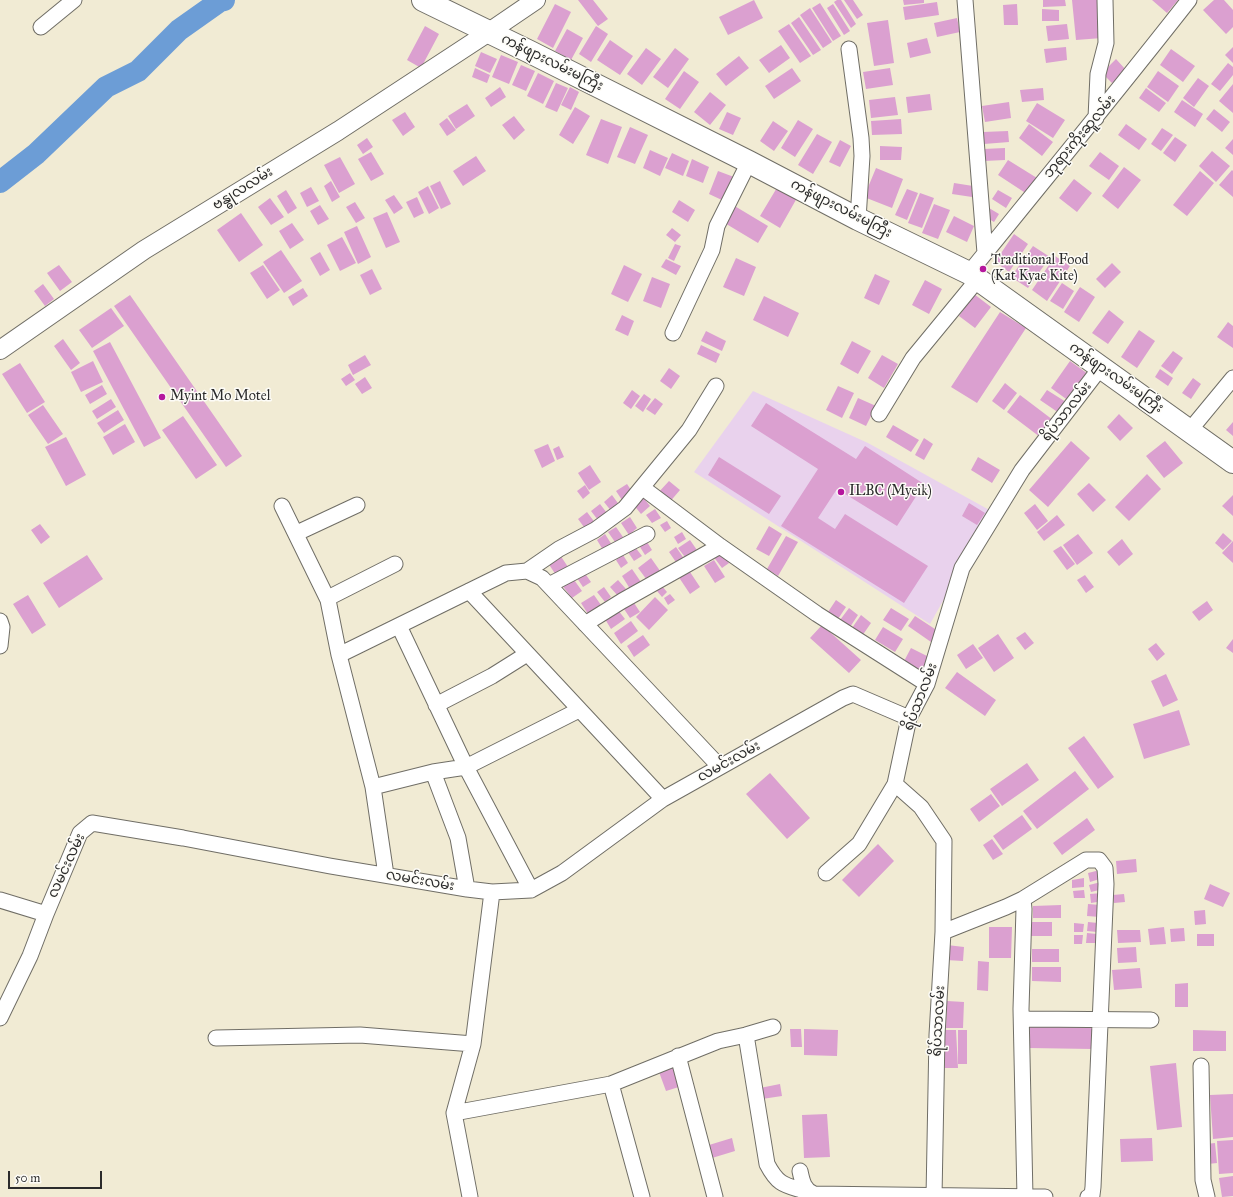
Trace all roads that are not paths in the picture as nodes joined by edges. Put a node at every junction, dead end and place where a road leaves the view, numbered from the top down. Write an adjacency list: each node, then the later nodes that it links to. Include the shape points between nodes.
1 (74, 0): 7 (street)
2 (423, 0): 8 (main road, ကန်ဖျားလမ်းမကြီး)
3 (536, 0): 8 (street, ဗန္ဓုလလမ်း)
4 (966, 0): 13 (street)
5 (1105, 0): 10 (street, via 1106,42 1098,74)
6 (1189, 0): 10 (street, ဘုရားကိုးဆူလမ်း)
7 (42, 27)
8 (489, 32): 11 (main road, ကန်ဖျားလမ်းမကြီး); 16 (street, ဗန္ဓုလလမ်း, via 338,131 144,250)
9 (849, 49): 12 (street, via 862,156)
10 (1096, 118): 13 (street, ဘုရားကိုးဆူလမ်း)
11 (749, 162): 12 (main road, ကန်ဖျားလမ်းမကြီး); 15 (street, via 717,226 712,250)
12 (858, 219): 14 (main road, ကန်ဖျားလမ်းမကြီး)
13 (985, 254): 14 (street, ဘုရားကိုးဆူလမ်း)
14 (974, 276): 17 (main road, ကန်ဖျားလမ်းမကြီး); 20 (street, ဘုရားကိုးဆူလမ်း, via 913,358)
15 (673, 333)
16 (0, 350)
17 (1101, 367): 21 (main road, ကန်ဖျားလမ်းမကြီး); 40 (street, ရိပ်သာလမ်း, via 1022,470 962,568)
18 (1233, 378): 21 (street)
19 (716, 386): 23 (street, via 689,430)
20 (879, 414)
21 (1190, 430): 22 (main road, ကန်ဖျားလမ်းမကြီး)
22 (1233, 462)
23 (643, 488): 28 (street); 30 (street, via 625,508 595,530 559,549)
24 (357, 505): 26 (street)
25 (282, 506): 26 (street)
26 (297, 533): 33 (street)
27 (647, 534): 31 (street)
28 (720, 546): 35 (street); 40 (street, via 816,614)
29 (395, 564): 33 (street)
30 (527, 571): 31 (street, via 542,578); 32 (street, via 506,573)
31 (549, 585): 35 (street)
32 (469, 591): 36 (street); 38 (street)
33 (328, 600): 39 (street)
34 (0, 621): 37 (street)
35 (585, 624): 45 (street)
36 (399, 626): 39 (street); 41 (street)
37 (0, 646)
38 (527, 654): 41 (street, via 492,676); 42 (street)
39 (339, 656): 48 (street)
40 (928, 684): 43 (street, ရိပ်သာလမ်း)
41 (436, 705): 44 (street)
42 (579, 710): 44 (street); 49 (street)
43 (910, 718): 45 (street, လမင်းလမ်း, via 853,694); 47 (street, ရိပ်သာလမ်း)
44 (466, 767): 46 (street); 53 (street)
45 (720, 767): 49 (street, လမင်းလမ်း)
46 (433, 772): 48 (street); 52 (street, via 458,838)
47 (895, 784): 50 (street, via 859,844); 58 (street, ရိပ်သာလမ်း, via 921,807 944,841)
48 (373, 787): 51 (street)
49 (663, 799): 53 (street, လမင်းလမ်း, via 562,873)
50 (826, 873)
51 (386, 875): 52 (street, လမင်းလမ်း); 57 (street, လမင်းလမ်း, via 92,824 80,832)
52 (468, 889): 54 (street, လမင်းလမ်း)
53 (531, 890): 54 (street, လမင်းလမ်း)
54 (492, 892): 66 (street)
55 (1023, 898): 58 (street); 59 (street); 61 (street, via 1086,860 1099,860 1105,868)
56 (0, 900): 57 (street)
57 (46, 914): 60 (street, လမင်းလမ်း, via 30,956)
58 (944, 932): 74 (street, ရိပ်သာလမ်း, via 937,1035)
59 (1022, 1017): 61 (street); 78 (street)
60 (0, 1018)
61 (1100, 1018): 62 (street); 80 (street, via 1094,1187 1092,1195)
62 (1151, 1020)
63 (773, 1027): 64 (street)
64 (746, 1035): 67 (street, via 718,1041); 72 (street, via 767,1164 774,1178 783,1184)
65 (216, 1038): 66 (street, via 360,1035)
66 (473, 1044): 70 (street)
67 (678, 1056): 69 (street); 77 (street)
68 (1201, 1066): 81 (street, via 1203,1180)
69 (611, 1084): 70 (street); 76 (street)
70 (454, 1114): 75 (street)
71 (800, 1171): 72 (street)
72 (808, 1192): 73 (street)
73 (854, 1196): 74 (street)
74 (934, 1196): 78 (street)
75 (470, 1197)
76 (642, 1197)
77 (714, 1197)
78 (1025, 1197): 79 (street)
79 (1045, 1197)
80 (1088, 1197)
81 (1207, 1197)

